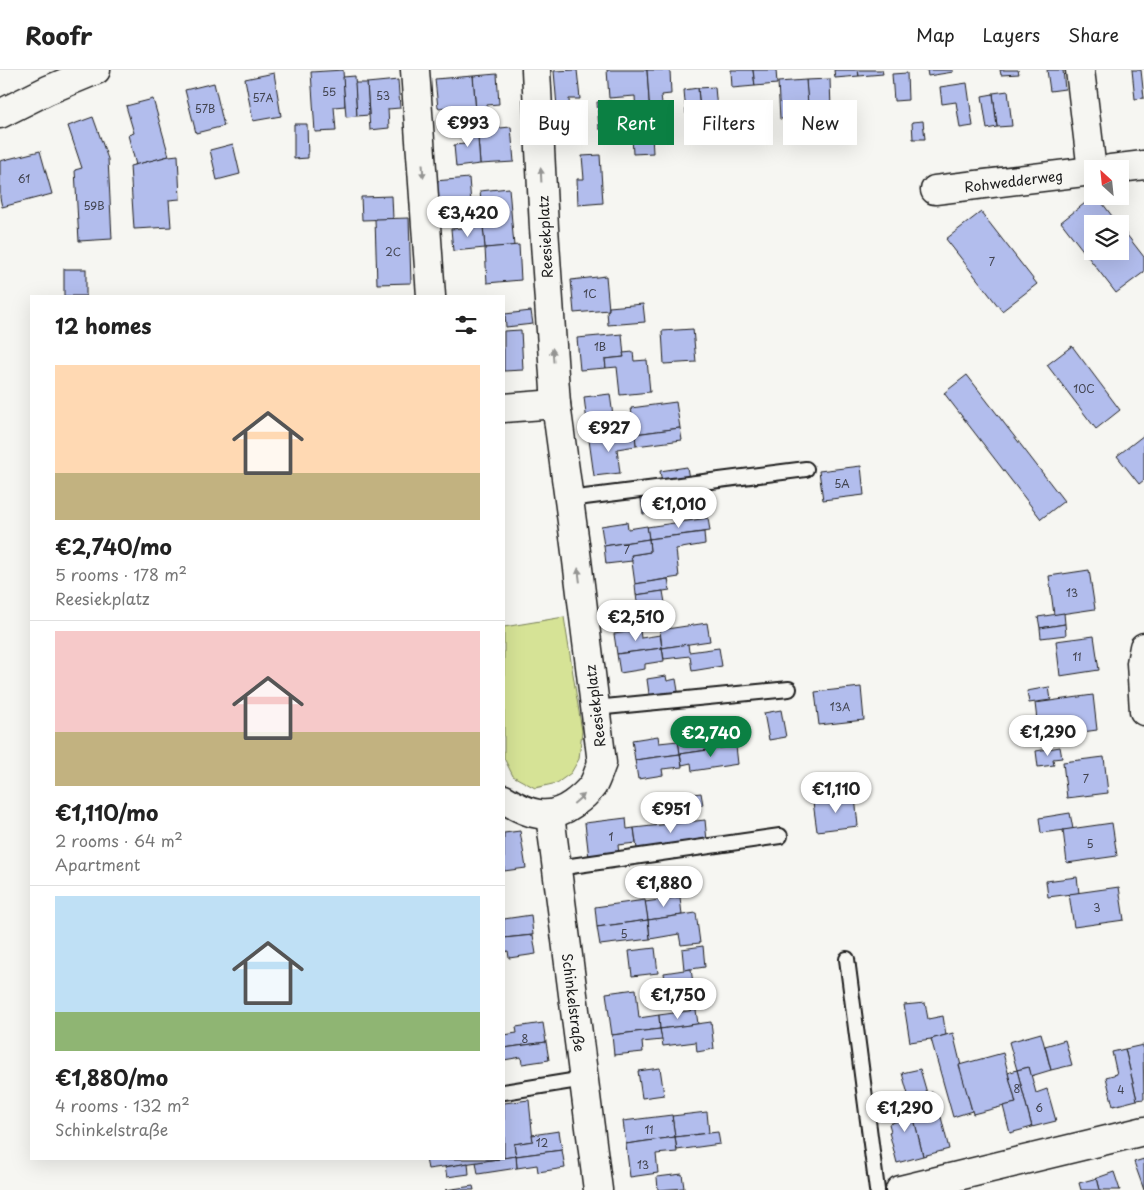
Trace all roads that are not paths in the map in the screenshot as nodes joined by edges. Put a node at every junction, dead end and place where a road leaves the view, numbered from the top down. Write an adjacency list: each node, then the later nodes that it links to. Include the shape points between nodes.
1 (96, 70): 5 (street)
2 (415, 70): 11 (street, one-way to 11)
3 (536, 70): 12 (street, Reesiekplatz, one-way to 3)
4 (1080, 70): 6 (street)
5 (0, 114)
6 (1096, 160)
7 (1144, 165): 8 (street, Rohwedderweg)
8 (1129, 167)
9 (1084, 172): 10 (street, Rohwedderweg)
10 (934, 190)
11 (432, 295)
12 (556, 404): 13 (street); 15 (street, Reesiekplatz)
13 (505, 408)
14 (806, 469): 15 (lane)
15 (569, 498): 18 (street, Reesiekplatz, one-way to 15)
16 (1144, 647): 19 (street, via 1141,663)
17 (789, 689): 18 (lane)
18 (595, 708): 21 (street, Reesiekplatz, one-way to 18, via 563,811 593,785 602,763)
19 (1144, 711)
20 (505, 800): 21 (street, via 519,808)
21 (550, 815): 23 (street, Schinkelstraße)
22 (780, 836): 23 (lane)
23 (557, 868): 25 (street, Schinkelstraße)
24 (847, 959): 29 (lane)
25 (584, 1080): 26 (lane); 28 (street, Schinkelstraße)
26 (505, 1092)
27 (1144, 1131): 30 (street)
28 (598, 1190)
29 (877, 1190)
30 (900, 1190)

